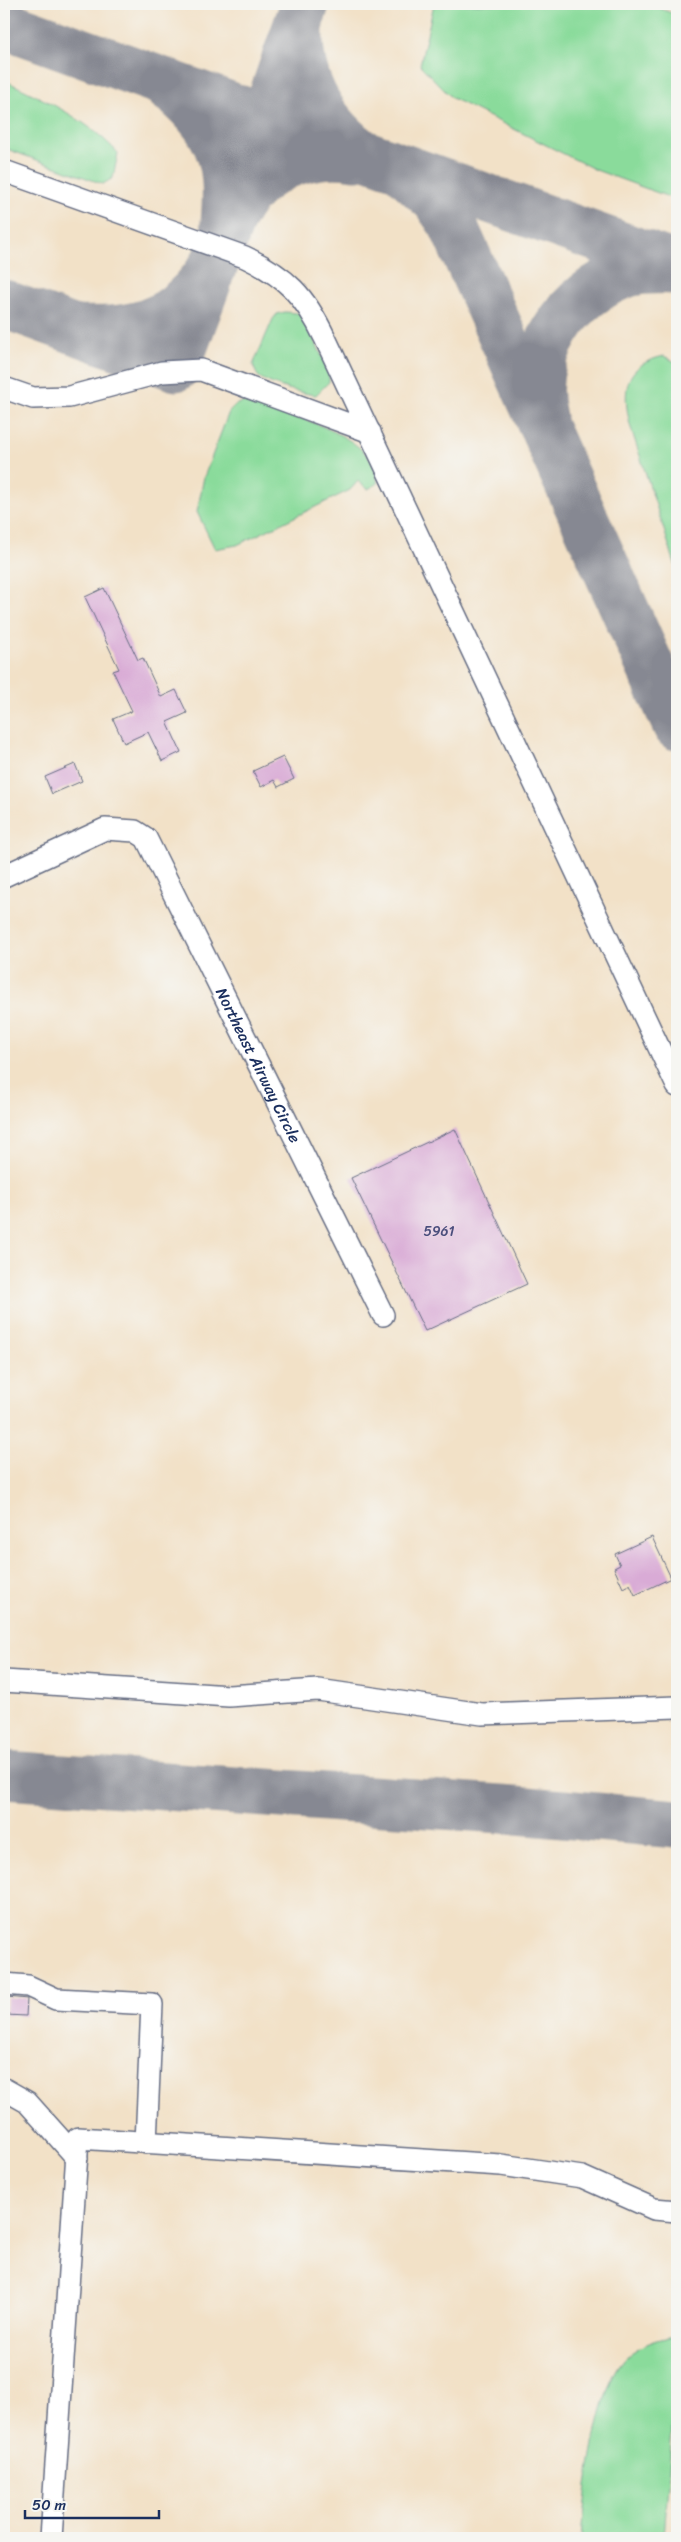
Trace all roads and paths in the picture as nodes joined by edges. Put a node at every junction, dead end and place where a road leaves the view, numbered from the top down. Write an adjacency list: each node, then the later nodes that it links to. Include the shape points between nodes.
1 (4, 171): 3 (lane, via 271,269 291,285 315,316)
2 (4, 388): 3 (lane, via 33,398 60,397 162,372 201,370)
3 (370, 432): 5 (lane)
4 (4, 876): 6 (lane, Northeast Airway Circle, via 105,829 135,831 146,838)
5 (677, 1086)
6 (383, 1315)
7 (4, 1681): 8 (lane, via 229,1696 318,1690 482,1714)
8 (677, 1707)
9 (4, 1984): 11 (lane, via 28,1986 56,1999 152,2004)
10 (4, 2089): 12 (lane, via 27,2102)
11 (146, 2143): 12 (lane, via 78,2138); 13 (lane, via 501,2165 582,2177 654,2208)
12 (77, 2158): 14 (lane)
13 (677, 2211)
14 (51, 2538)

